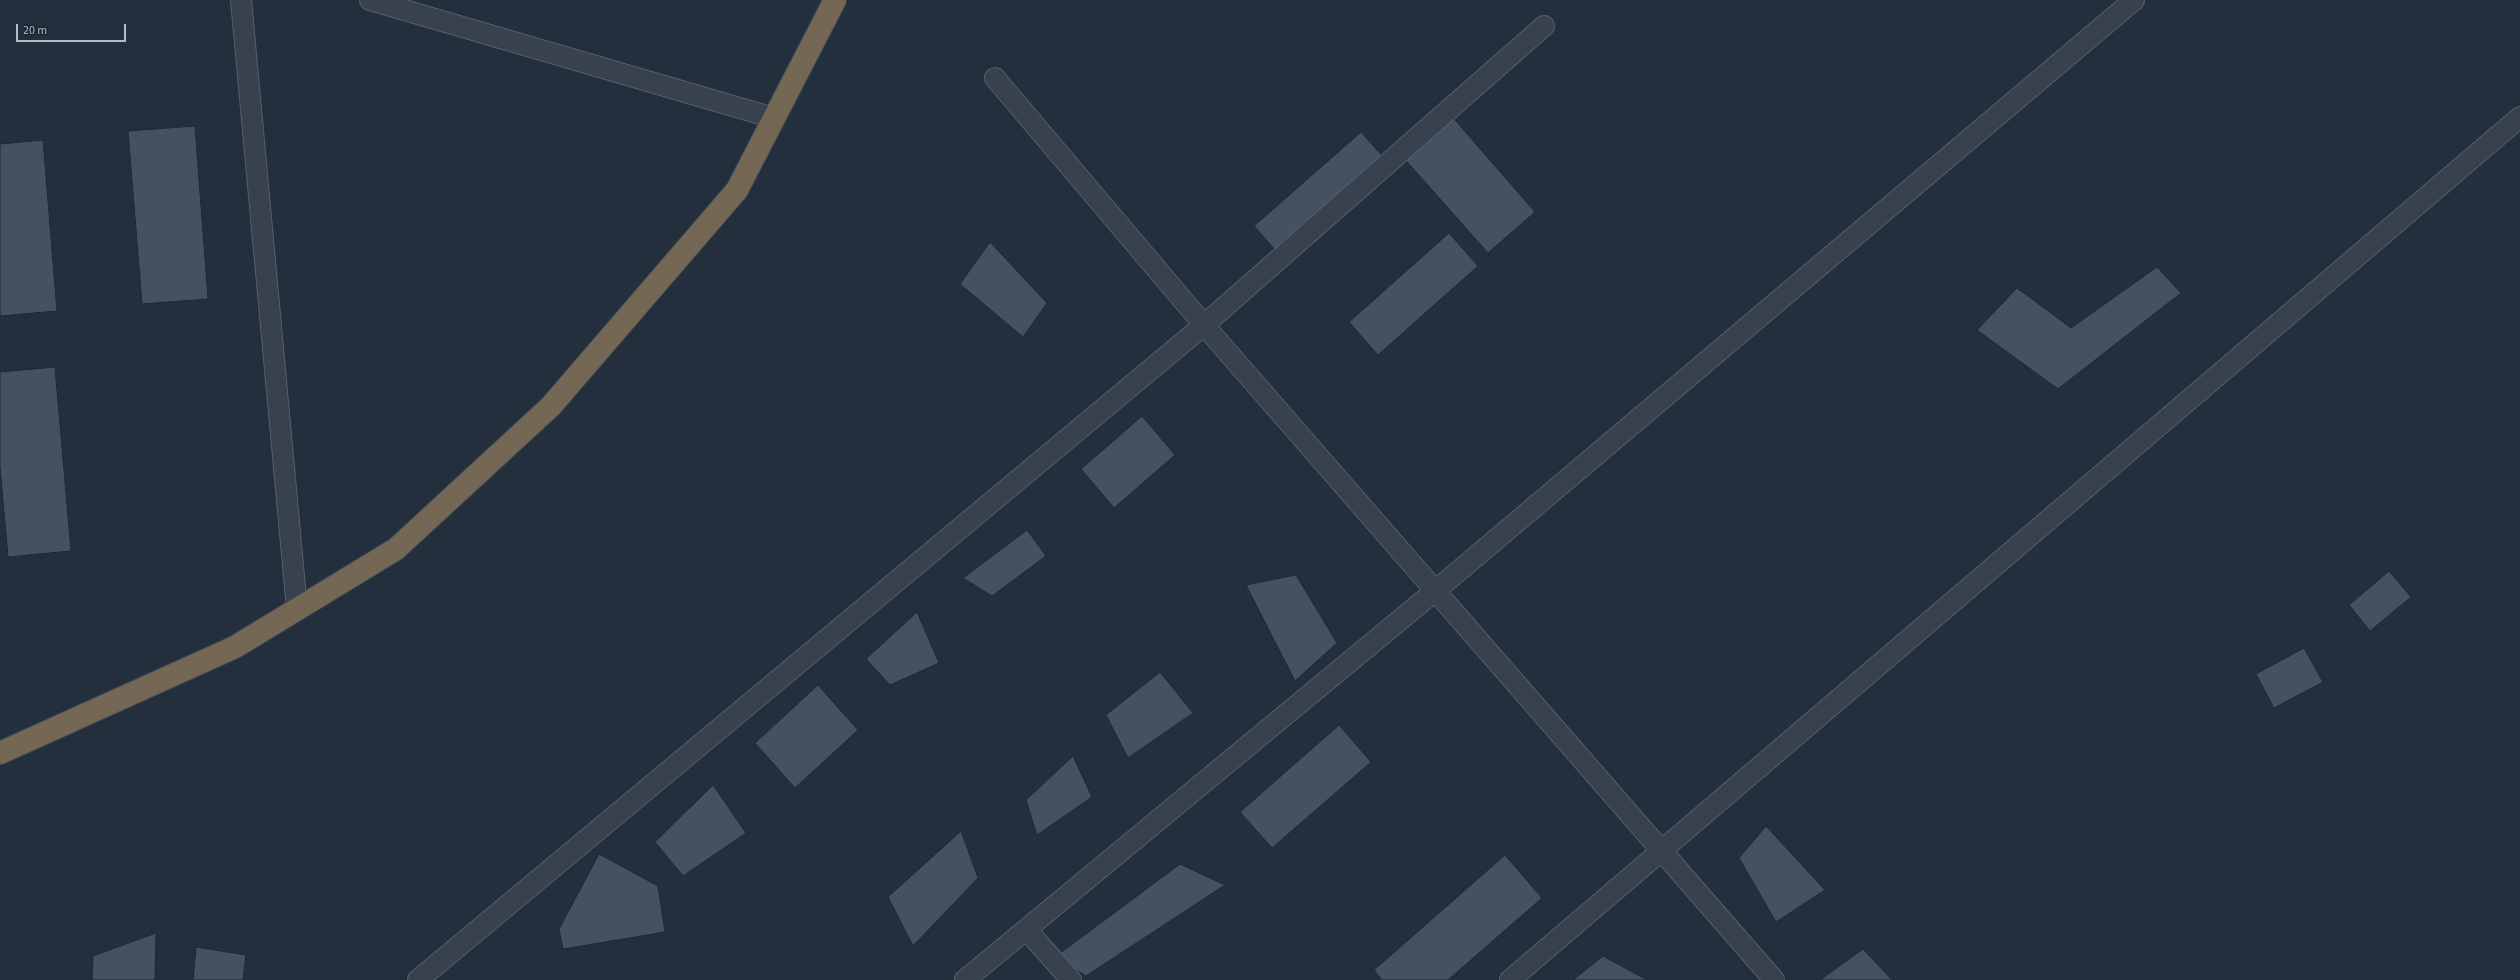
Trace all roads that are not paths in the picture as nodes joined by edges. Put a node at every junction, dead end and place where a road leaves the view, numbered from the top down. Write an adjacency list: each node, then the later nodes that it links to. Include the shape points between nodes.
1 (241, 0): 11 (lane)
2 (370, 0): 7 (lane)
3 (835, 0): 7 (highway)
4 (2134, 0): 10 (lane)
5 (1544, 26): 9 (lane)
6 (995, 78): 9 (lane)
7 (774, 118): 11 (highway, via 737,190 551,406 396,549)
8 (2520, 118): 13 (lane)
9 (1204, 325): 10 (lane); 15 (lane)
10 (1435, 591): 13 (lane); 14 (lane)
11 (297, 609): 12 (highway, via 236,647)
12 (0, 752)
13 (1661, 850): 18 (lane); 19 (lane)
14 (1026, 929): 16 (lane); 17 (lane)
15 (418, 980)
16 (965, 980)
17 (1071, 980)
18 (1510, 980)
19 (1774, 980)

